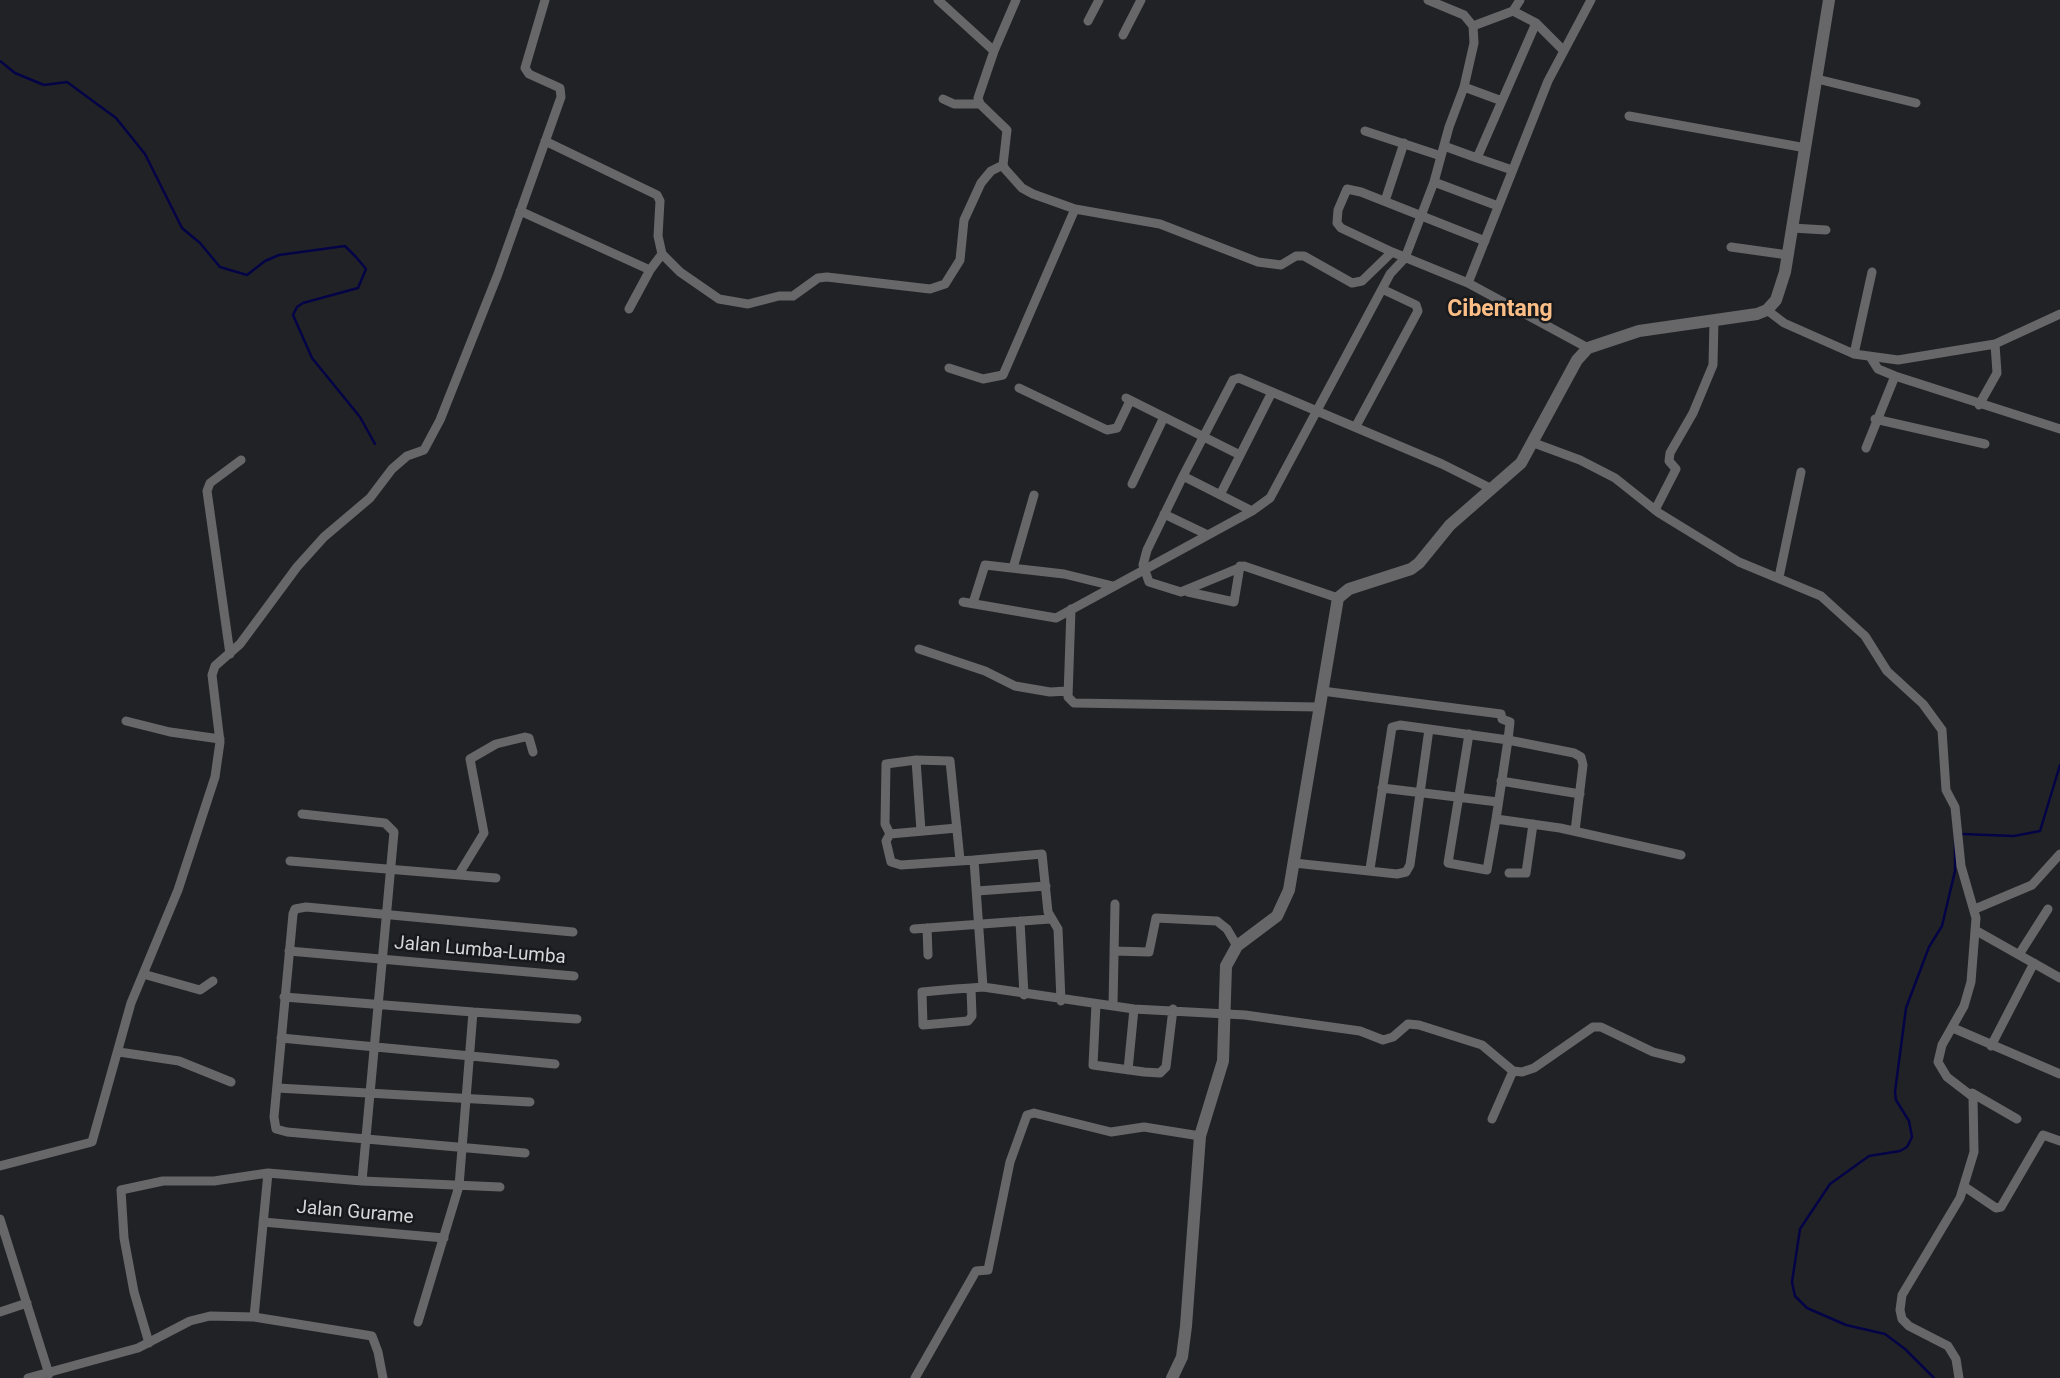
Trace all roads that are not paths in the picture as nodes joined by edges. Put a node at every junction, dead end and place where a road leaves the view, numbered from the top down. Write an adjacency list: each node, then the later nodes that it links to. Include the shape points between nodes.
1 (545, 0): 25 (street, via 524,61 529,74 561,92)
2 (938, 0): 16 (street)
3 (1016, 0): 16 (street)
4 (1099, 0): 11 (street)
5 (1141, 0): 14 (street)
6 (1428, 0): 13 (street, via 1464,15)
7 (1520, 0): 10 (street)
8 (1591, 0): 15 (street)
9 (1829, 0): 17 (street)
10 (1513, 11): 12 (street); 13 (street)
11 (1088, 21)
12 (1536, 23): 15 (street); 20 (street)
13 (1473, 26): 18 (street)
14 (1123, 35)
15 (1563, 50): 32 (street)
16 (994, 51): 22 (street, via 978,92)
17 (1817, 79): 21 (street); 28 (street)
18 (1464, 87): 20 (street); 27 (street)
19 (943, 99): 22 (street)
20 (1502, 101): 30 (street)
21 (1916, 103)
22 (980, 104): 31 (street, via 1007,130)
23 (1629, 116): 28 (street)
24 (1364, 131): 26 (street)
25 (545, 141): 37 (street); 44 (street, via 657,195)
26 (1404, 143): 29 (street); 34 (street)
27 (1444, 146): 29 (street); 30 (street)
28 (1806, 148): 39 (street)
29 (1441, 156): 33 (street)
30 (1477, 158): 32 (street)
31 (1003, 165): 36 (street, via 1022,188); 44 (street, via 981,183 964,220 957,267 945,284 934,289 827,277 818,278 793,296 739,304 719,299)
32 (1512, 170): 35 (street)
33 (1434, 182): 35 (street); 38 (street)
34 (1385, 201): 38 (street); 43 (street, via 1347,190 1337,223)
35 (1498, 206): 41 (street)
36 (1075, 209): 43 (street, via 1160,224 1258,262 1281,265 1304,256 1352,283 1362,281); 59 (street, via 1003,375 983,379)
37 (520, 211): 47 (street); 96 (street, via 429,443 392,469 370,498 324,537)
38 (1421, 216): 41 (street); 46 (street)
39 (1793, 228): 40 (street); 45 (street)
40 (1826, 230)
41 (1485, 240): 49 (street)
42 (1731, 247): 45 (street)
43 (1392, 251): 46 (street)
44 (662, 254): 47 (street)
45 (1788, 255): 52 (street, via 1780,291)
46 (1405, 258): 49 (street); 50 (street)
47 (650, 270): 51 (street)
48 (1871, 272): 57 (street)
49 (1468, 283): 56 (street)
50 (1382, 289): 64 (street); 67 (street, via 1416,305 1418,311)
51 (629, 309)
52 (1767, 310): 54 (street); 57 (street, via 1784,323)
53 (2060, 314): 55 (street)
54 (1714, 320): 56 (street, via 1639,331); 81 (street, via 1713,365 1670,453 1669,461 1676,469)
55 (1995, 344): 58 (street, via 1910,359); 63 (street, via 1997,373)
56 (1588, 348): 70 (street, via 1577,360)
57 (1853, 354): 58 (street)
58 (1871, 358): 60 (street, via 1878,369)
59 (949, 368)
60 (1895, 376): 63 (street); 66 (street)
61 (1019, 388): 65 (street, via 1107,430 1117,428 1128,399)
62 (1272, 392): 64 (street); 69 (street, via 1241,378 1233,380); 73 (street)
63 (1979, 405): 68 (street)
64 (1318, 411): 67 (street); 82 (street, via 1270,498)
65 (1164, 417): 69 (street); 77 (street)
66 (1875, 419): 71 (street); 72 (street)
67 (1356, 426): 78 (street)
68 (2060, 429)
69 (1203, 438): 73 (street); 76 (street)
70 (1534, 443): 78 (street, via 1521,463); 81 (street, via 1615,478)
71 (1985, 444)
72 (1866, 447)
73 (1240, 455): 80 (street)
74 (241, 460): 96 (street, via 207,488)
75 (1801, 471): 88 (street)
76 (1183, 476): 80 (street); 83 (street)
77 (1132, 484)
78 (1490, 488): 91 (street, via 1411,569 1349,589)
79 (1034, 495): 86 (street)
80 (1220, 495): 82 (street)
81 (1655, 510): 88 (street, via 1739,562)
82 (1252, 511): 84 (street)
83 (1164, 514): 84 (street); 87 (street, via 1147,550)
84 (1208, 535): 87 (street)
85 (1240, 566): 90 (street); 90 (street, via 1234,603); 91 (street)
86 (1013, 568): 89 (street); 93 (street, via 983,566)
87 (1145, 569): 89 (street); 90 (street, via 1155,586)
88 (1779, 577): 134 (street, via 1842,611 1865,636 1886,671 1935,717 1945,745 1946,790 1957,818 1963,875)
89 (1113, 586): 94 (street)
90 (1186, 591)
91 (1338, 598): 98 (street)
92 (962, 601): 93 (street)
93 (973, 603): 94 (street, via 1052,618)
94 (1071, 609): 97 (street)
95 (919, 649): 97 (street, via 1015,686)
96 (230, 654): 103 (street, via 215,666 212,675)
97 (1068, 691): 99 (street, via 1071,702 1088,704)
98 (1322, 691): 99 (street); 104 (street, via 1501,714 1510,722)
99 (1318, 707): 125 (street)
100 (126, 722): 103 (street)
101 (1429, 729): 102 (street); 108 (street, via 1392,727); 109 (street)
102 (1469, 734): 104 (street); 111 (street)
103 (220, 739): 151 (street, via 215,777 178,890)
104 (1508, 740): 107 (street); 110 (street, via 1581,757)
105 (533, 752): 129 (street, via 525,737 496,744 470,759 484,833)
106 (916, 760): 116 (street, via 950,761); 117 (street); 119 (street, via 884,768 885,824)
107 (1502, 781): 110 (street); 112 (street)
108 (1382, 788): 109 (street); 126 (street)
109 (1419, 794): 111 (street); 126 (street, via 1409,869 1397,874)
110 (1580, 794): 118 (street)
111 (1458, 796): 112 (street); 114 (street, via 1451,865 1487,870)
112 (1498, 802): 114 (street)
113 (302, 814): 127 (street, via 389,824 394,832)
114 (1496, 819): 115 (street)
115 (1532, 824): 118 (street); 128 (street, via 1526,873)
116 (957, 828): 117 (street); 122 (street)
117 (920, 831): 119 (street)
118 (1575, 831): 121 (street)
119 (890, 834): 122 (street, via 886,841 894,865)
120 (2060, 854): 134 (street, via 2032,884)
121 (1681, 855)
122 (960, 860): 123 (street)
123 (974, 860): 131 (street, via 1040,853); 132 (street)
124 (290, 861): 127 (street)
125 (1294, 863): 126 (street); 144 (street, via 1277,916)
126 (1370, 869)
127 (391, 870): 129 (street); 136 (street)
128 (1509, 873)
129 (459, 874): 130 (street)
130 (496, 878)
131 (1046, 886): 132 (street); 137 (street)
132 (977, 891): 139 (street)
133 (1115, 904): 146 (street)
134 (1975, 909): 142 (street)
135 (2048, 909): 147 (street)
136 (386, 915): 143 (street); 145 (street, via 299,907 293,914); 149 (street)
137 (1050, 919): 138 (street); 159 (street, via 1058,929)
138 (1020, 921): 139 (street); 157 (street)
139 (979, 924): 140 (street); 156 (street)
140 (927, 928): 141 (street); 148 (street)
141 (914, 929)
142 (1975, 930): 147 (street); 168 (street, via 1971,982)
143 (573, 932)
144 (1237, 946): 146 (street, via 1217,921 1156,918 1149,952); 166 (street, via 1226,966)
145 (289, 951): 149 (street, Jalan Lumba-Lumba); 158 (street)
146 (1114, 951): 162 (street)
147 (2020, 953): 150 (street)
148 (928, 955)
149 (383, 959): 152 (street, Jalan Lumba-Lumba); 161 (street)
150 (2034, 963): 153 (street); 170 (street)
151 (143, 974): 154 (street, via 200,990); 172 (street)
152 (574, 976)
153 (2060, 978)
154 (213, 981)
155 (971, 988): 155 (street, via 920,992 923,1025 968,1021 972,1016); 156 (street)
156 (984, 988): 157 (street)
157 (1024, 995): 159 (street)
158 (284, 997): 161 (street); 169 (street)
159 (1061, 1001): 160 (street)
160 (1096, 1004): 162 (street); 176 (street, via 1093,1065)
161 (379, 1005): 165 (street); 171 (street)
162 (1113, 1006): 163 (street)
163 (1134, 1009): 164 (street); 176 (street)
164 (1173, 1009): 166 (street); 176 (street, via 1164,1069 1160,1073)
165 (473, 1012): 167 (street); 173 (street)
166 (1226, 1014): 177 (street, via 1360,1031 1382,1040 1408,1024 1435,1028 1482,1045); 187 (street, via 1223,1061)
167 (577, 1019)
168 (1953, 1028): 170 (street); 182 (street, via 1938,1062 1947,1077)
169 (281, 1038): 171 (street); 180 (street)
170 (1991, 1046): 178 (street)
171 (375, 1047): 173 (street); 181 (street)
172 (120, 1052): 179 (street, via 179,1061); 192 (street, via 92,1143)
173 (471, 1055): 175 (street); 183 (street)
174 (1681, 1059): 177 (street, via 1594,1027 1534,1068)
175 (555, 1064)
176 (1128, 1070)
177 (1513, 1071): 185 (street)
178 (2060, 1074)
179 (231, 1082)
180 (277, 1088): 181 (street); 188 (street, via 274,1117 279,1131)
181 (370, 1093): 183 (street); 188 (street)
182 (1972, 1093): 186 (street); 197 (street, via 1974,1152)
183 (466, 1099): 184 (street); 190 (street)
184 (530, 1102)
185 (1492, 1119)
186 (2017, 1119)
187 (1200, 1136): 209 (street, via 1144,1126 1111,1132 1027,1115 1010,1162 988,1270 975,1273); 210 (street, via 1186,1326 1182,1357)
188 (366, 1139): 190 (street); 194 (street)
189 (2060, 1141): 197 (street, via 2043,1135 2001,1207)
190 (462, 1147): 191 (street); 195 (street)
191 (525, 1153)
192 (0, 1166)
193 (268, 1173): 194 (street); 199 (street); 205 (street, via 214,1181 163,1181 121,1190 124,1238)
194 (362, 1181): 195 (street)
195 (459, 1186): 196 (street); 200 (street)
196 (500, 1187)
197 (1965, 1187): 211 (street, via 1900,1303 1905,1323 1948,1346)
198 (0, 1219): 201 (street)
199 (263, 1222): 200 (street, Jalan Gurame); 203 (street)
200 (444, 1238): 204 (street)
201 (27, 1303): 202 (street); 206 (street)
202 (0, 1312)
203 (254, 1317): 205 (street, via 201,1317); 208 (street, via 372,1336)
204 (418, 1322)
205 (149, 1343): 206 (street)
206 (49, 1374): 207 (street)
207 (28, 1378)
208 (383, 1378)
209 (915, 1378)
210 (1172, 1378)
211 (1959, 1378)

